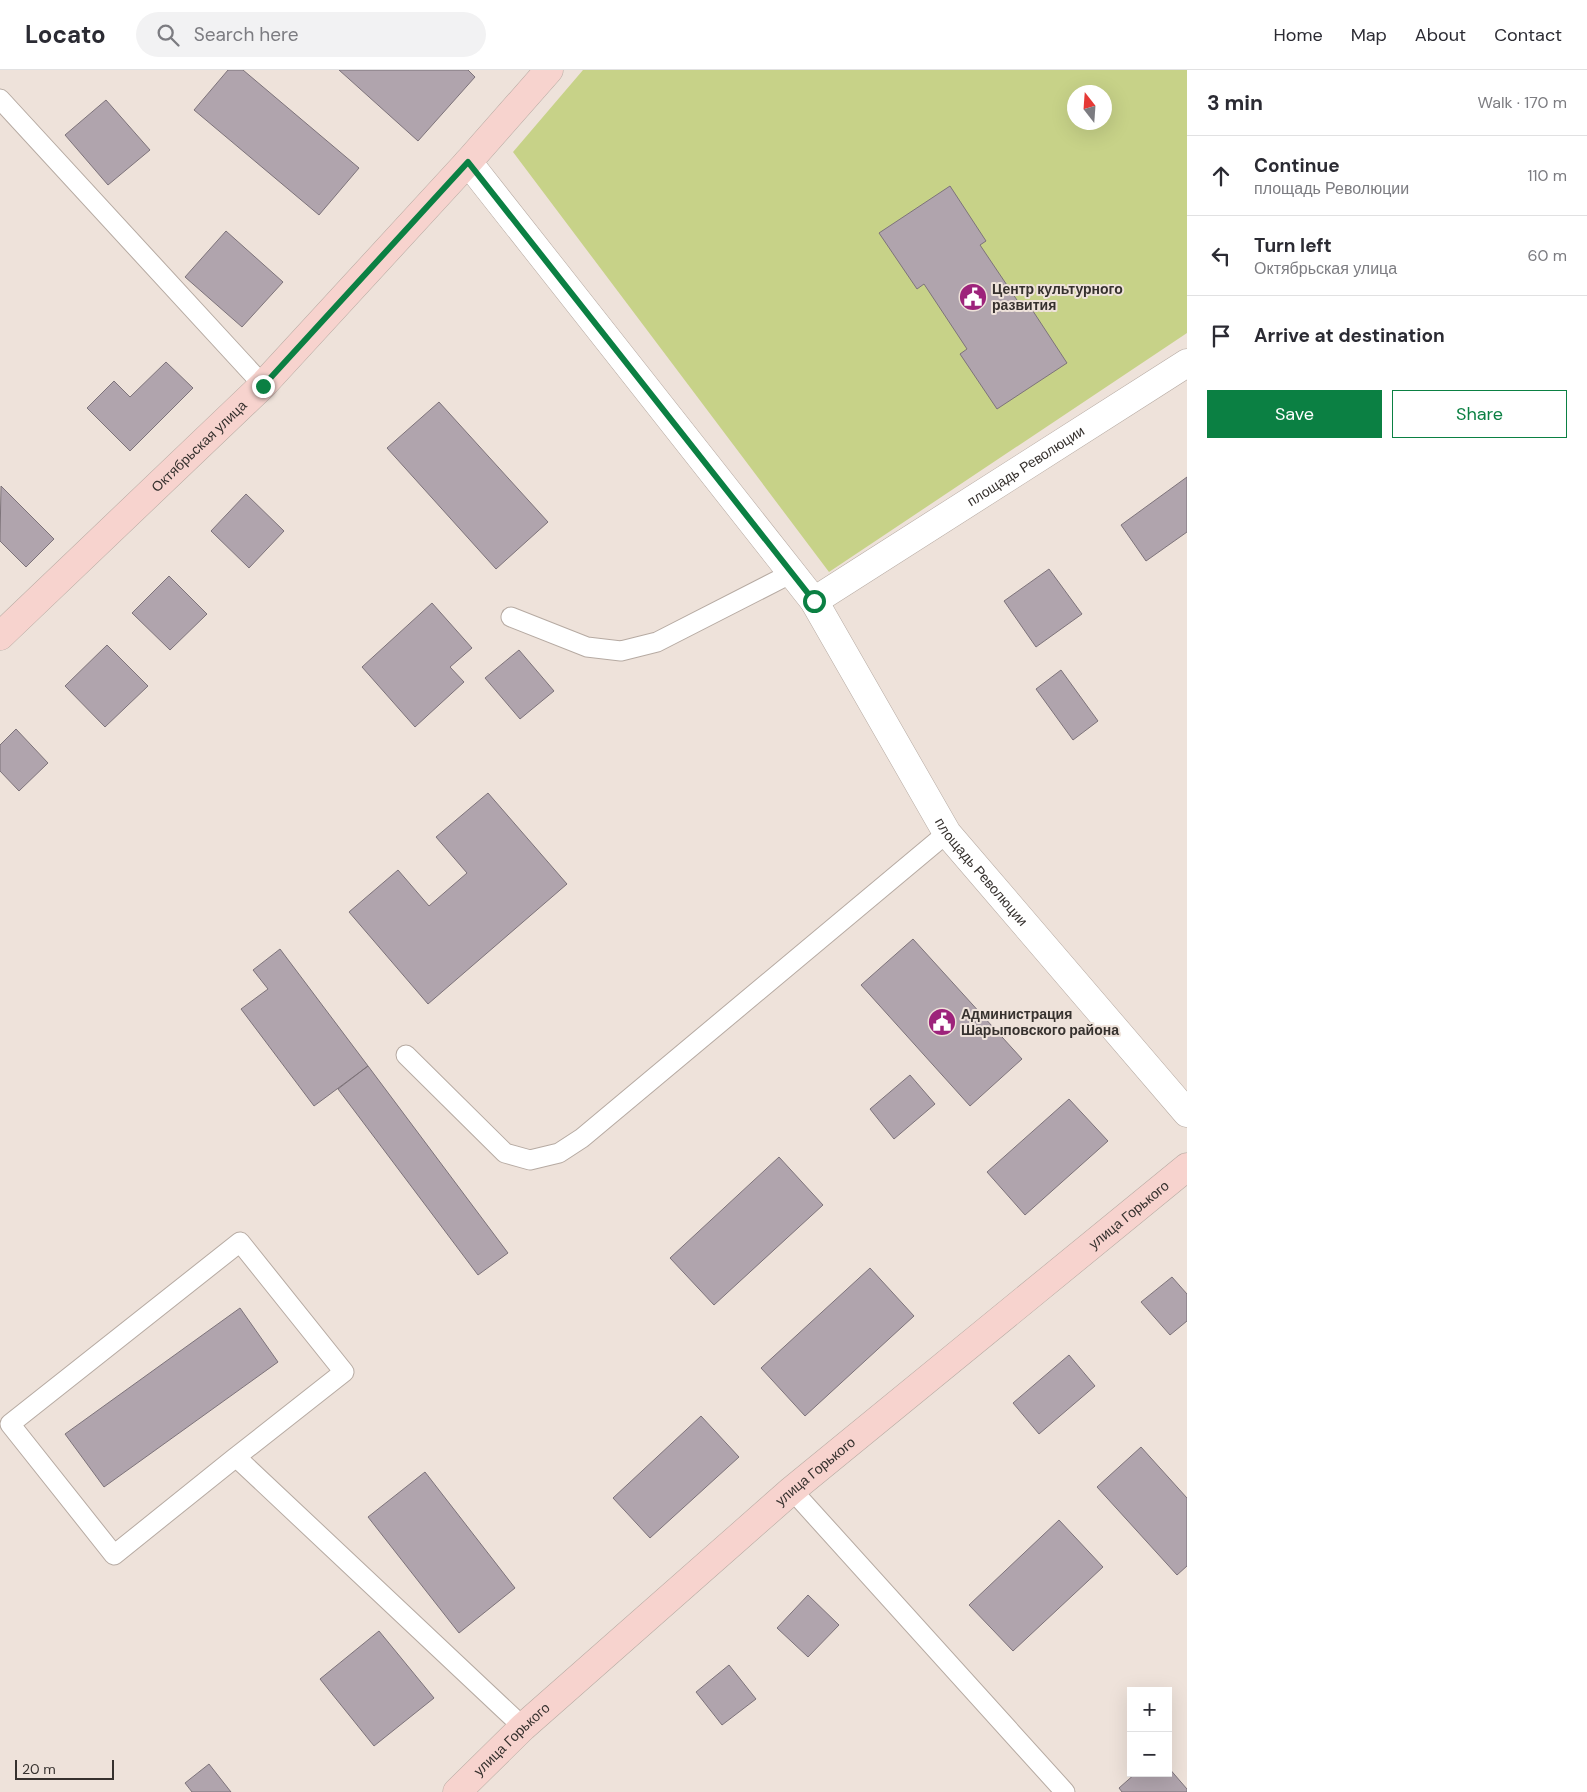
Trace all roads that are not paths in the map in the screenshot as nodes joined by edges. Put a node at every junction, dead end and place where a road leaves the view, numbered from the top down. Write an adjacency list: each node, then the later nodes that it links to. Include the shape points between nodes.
1 (549, 70): 3 (main road, Октябрьская улица)
2 (0, 99): 5 (lane)
3 (468, 162): 5 (main road, Октябрьская улица); 6 (street, площадь Революции)
4 (1187, 363): 7 (street, площадь Революции)
5 (263, 386): 9 (main road, Октябрьская улица)
6 (792, 573): 7 (street, площадь Революции); 8 (lane, via 657,642 621,651 587,647)
7 (814, 601): 10 (street, площадь Революции)
8 (511, 617)
9 (0, 636)
10 (947, 833): 11 (lane, via 582,1138 559,1153 530,1160 505,1152); 12 (street, площадь Революции)
11 (406, 1055)
12 (1187, 1113)
13 (1187, 1167): 15 (main road, улица Горького)
14 (236, 1457): 14 (lane, via 344,1372 240,1242 10,1424 114,1554); 16 (lane)
15 (792, 1490): 16 (main road, улица Горького); 18 (lane)
16 (523, 1727): 17 (main road, улица Горького)
17 (457, 1792)
18 (1065, 1792)

